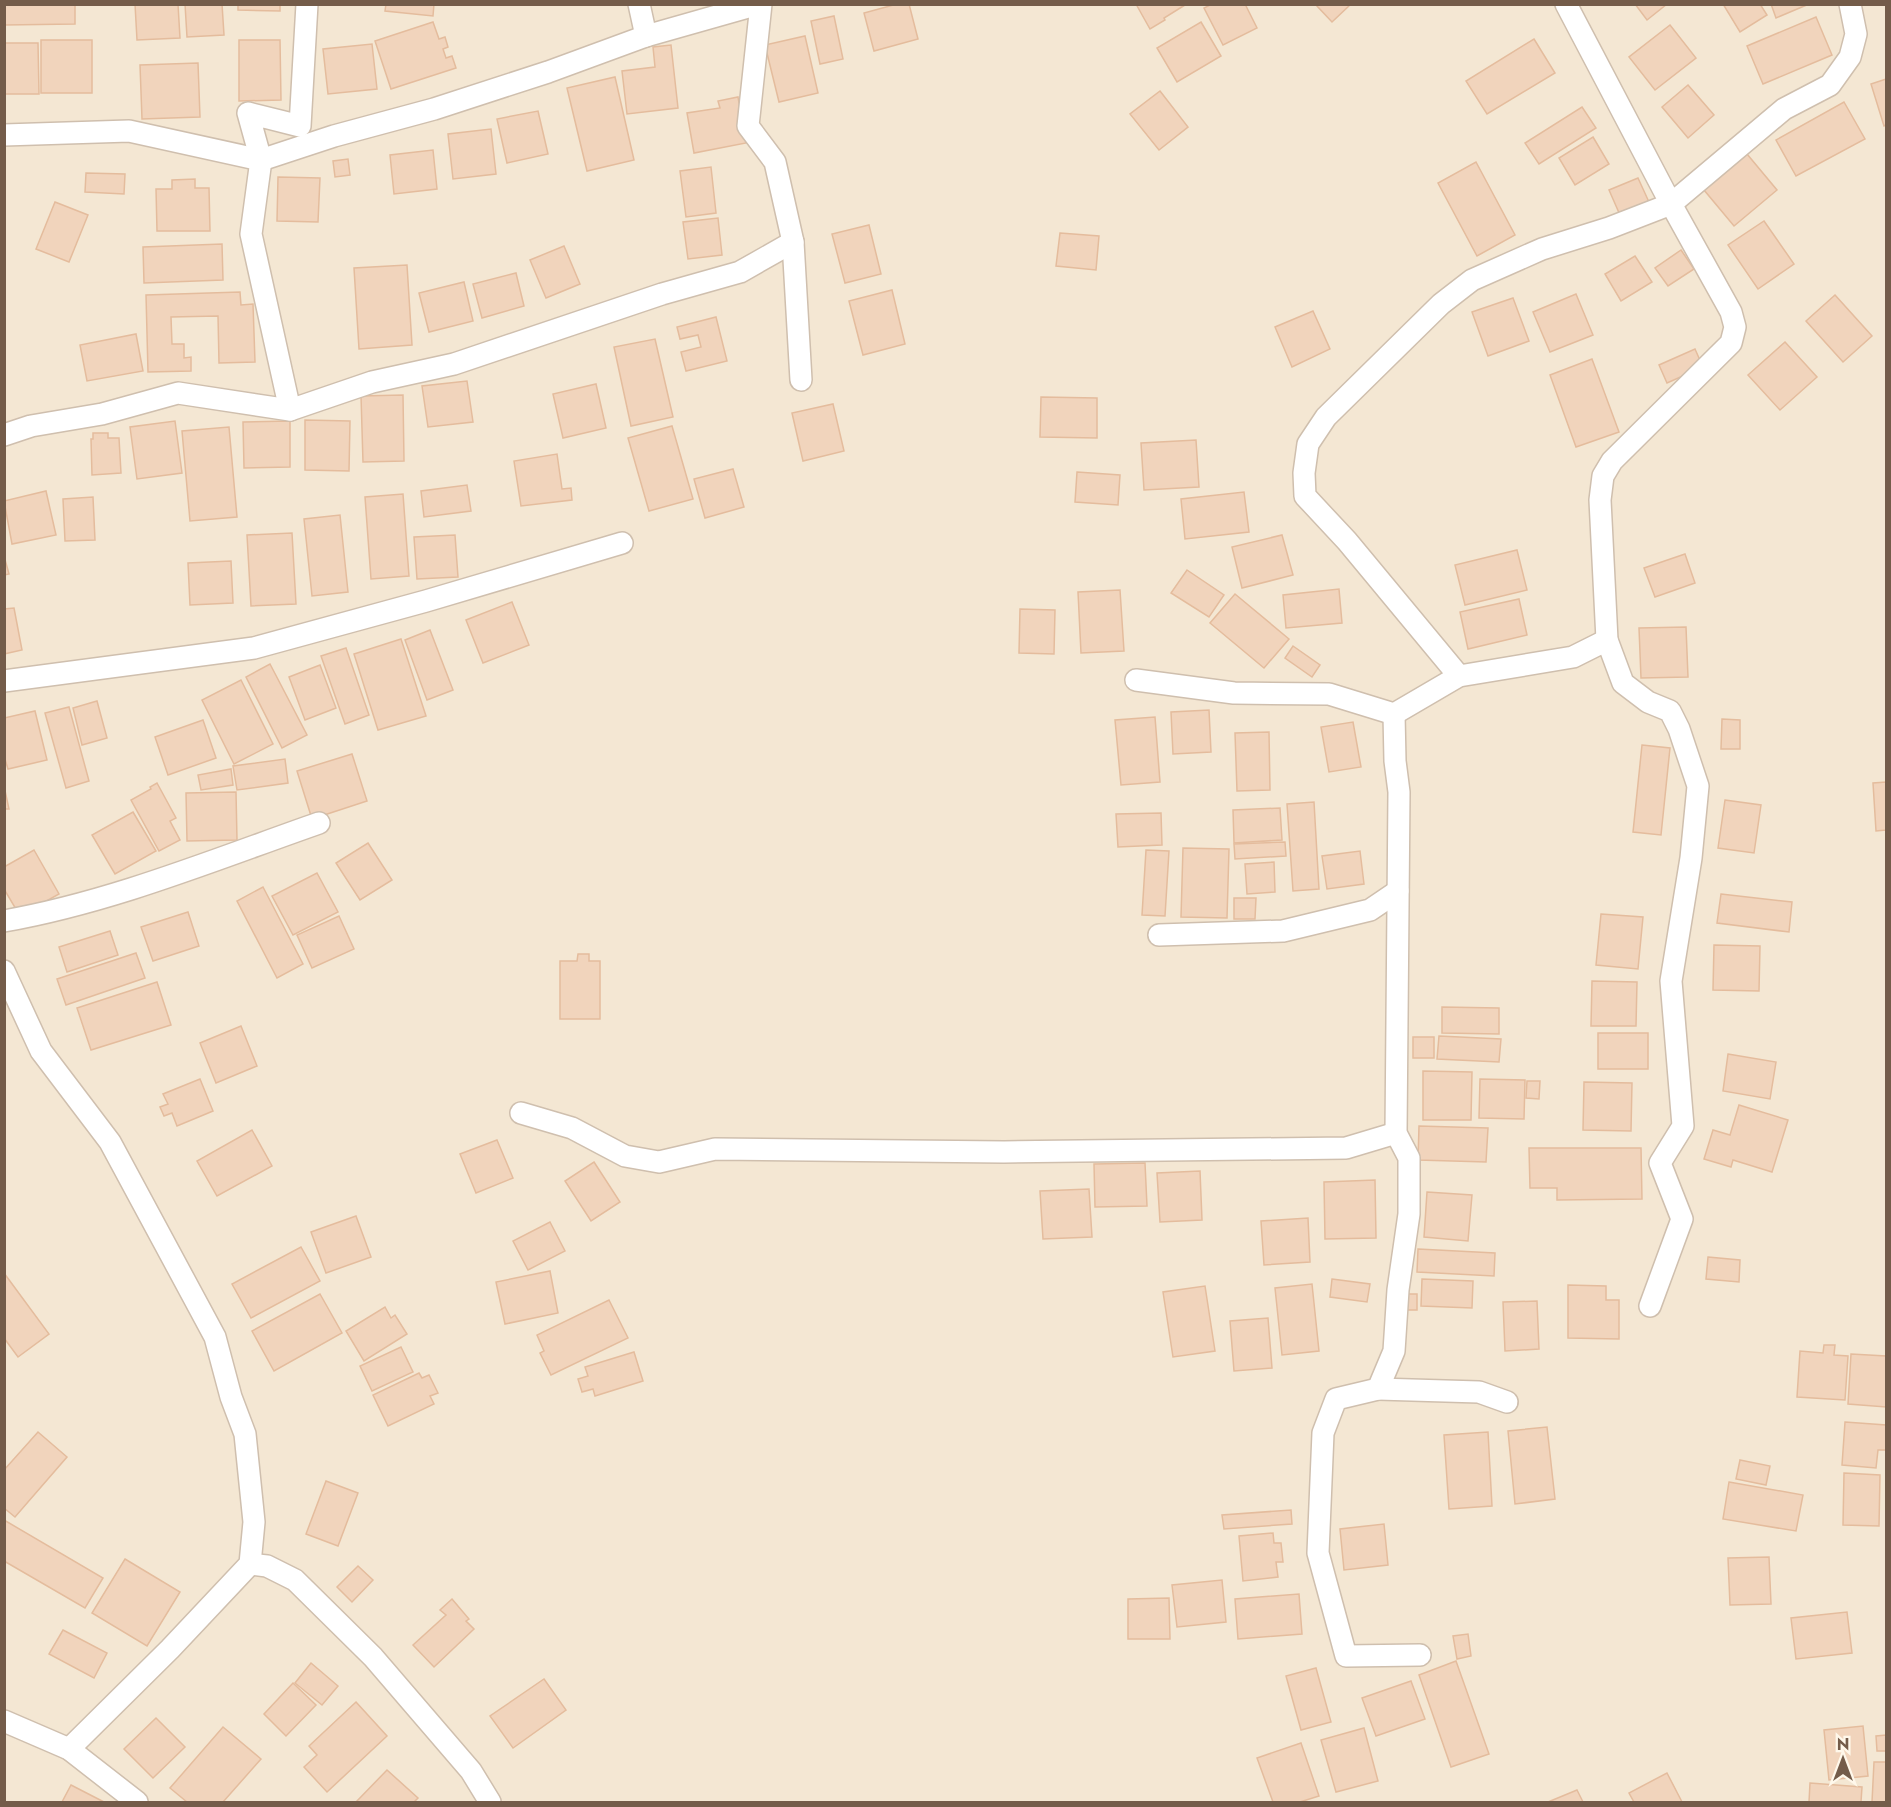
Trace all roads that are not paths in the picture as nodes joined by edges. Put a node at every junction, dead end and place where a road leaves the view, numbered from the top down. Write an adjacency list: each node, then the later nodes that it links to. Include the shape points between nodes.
1 (306, 4): 8 (street, via 300,126 248,113)
2 (639, 4): 6 (street)
3 (760, 4): 6 (street); 10 (street, via 748,126 775,162)
4 (1566, 4): 9 (street)
5 (1850, 4): 9 (street, via 1856,34 1850,57 1830,85 1784,109)
6 (646, 36): 8 (street, via 434,109)
7 (4, 135): 8 (street, via 129,131)
8 (261, 160): 12 (street, via 250,234)
9 (1671, 204): 15 (street, via 1731,312 1735,327 1731,344 1612,461 1603,476 1600,500); 16 (street, via 1542,249 1472,280 1441,304 1326,417 1308,444 1305,496)
10 (793, 242): 11 (street); 12 (street, via 740,272 454,364 372,382)
11 (801, 380)
12 (290, 410): 13 (street, via 178,393)
13 (4, 435)
14 (622, 543): 18 (street, via 254,648)
15 (1606, 640): 16 (street, via 1573,657); 29 (street, via 1623,683 1648,702 1670,711 1698,786 1671,981 1683,1126 1660,1163 1682,1219)
16 (1459, 676): 19 (street)
17 (1136, 680): 19 (street, via 1234,693 1329,694)
18 (4, 681)
19 (1394, 714): 21 (street, via 1399,792)
20 (319, 823): 23 (street, via 135,887)
21 (1398, 891): 22 (street); 24 (street)
22 (1370, 910): 24 (street); 25 (street, via 1283,931)
23 (4, 921)
24 (1398, 926): 28 (street)
25 (1159, 935)
26 (4, 971): 32 (street, via 41,1052 110,1142 215,1338 244,1434 255,1522)
27 (521, 1113): 28 (street, via 572,1128 625,1156 659,1162 715,1149 1015,1152 1346,1148)
28 (1396, 1133): 30 (street, via 1410,1158 1409,1214 1394,1352)
29 (1650, 1306)
30 (1378, 1389): 31 (street, via 1479,1392); 33 (street, via 1336,1399 1323,1433 1317,1553 1346,1656)
31 (1507, 1402)
32 (250, 1564): 35 (street); 37 (street, via 267,1566 295,1580 365,1649 471,1771)
33 (1420, 1655)
34 (4, 1721): 35 (street)
35 (69, 1749): 36 (street)
36 (137, 1803)
37 (490, 1803)

